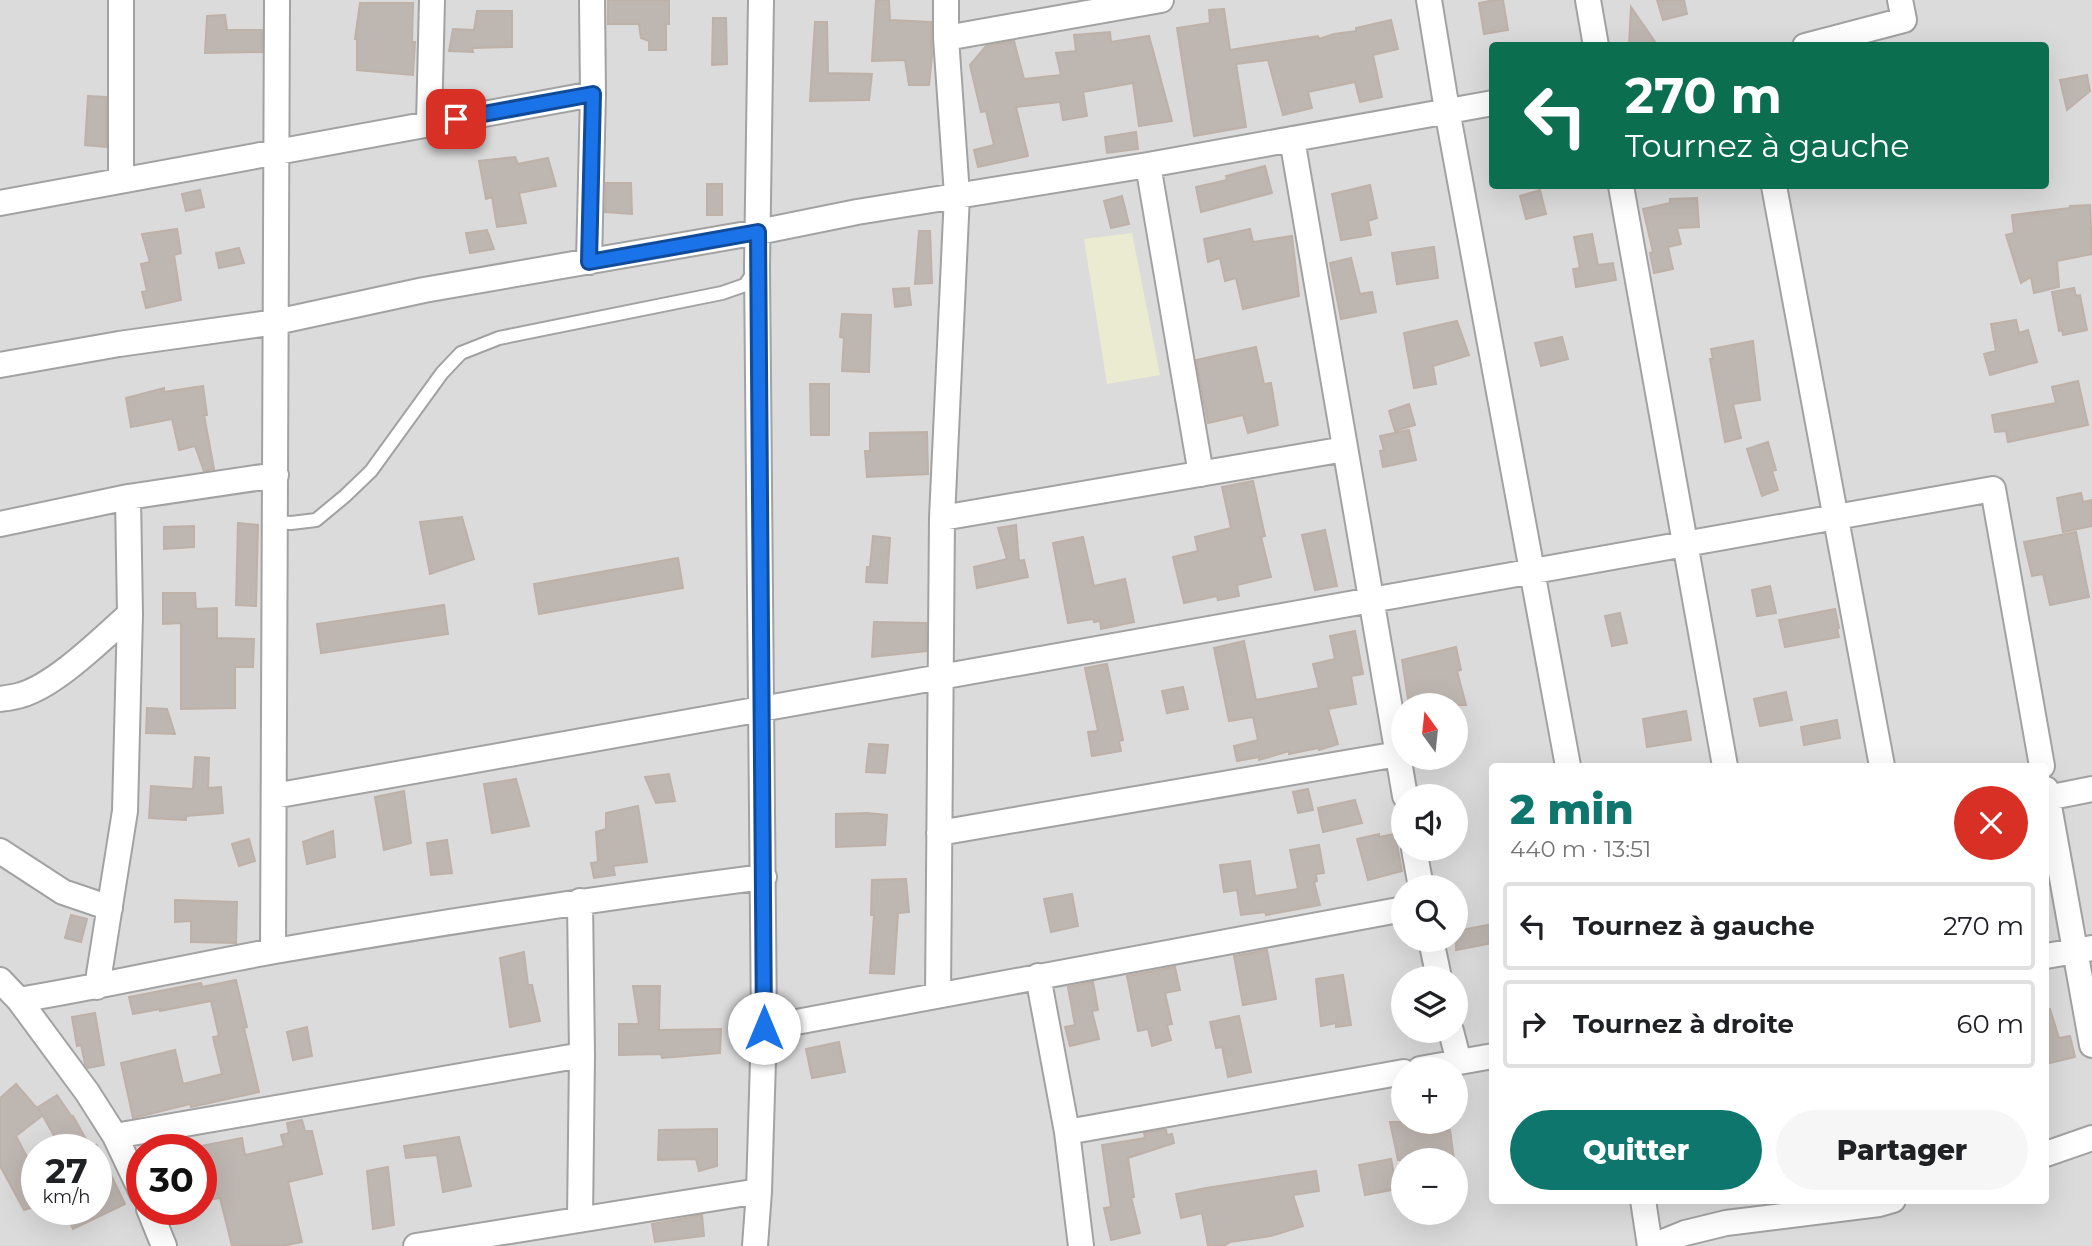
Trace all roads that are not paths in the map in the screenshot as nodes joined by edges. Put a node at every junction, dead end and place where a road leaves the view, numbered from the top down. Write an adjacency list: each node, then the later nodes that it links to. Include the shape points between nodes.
1 (121, 0): 21 (street)
2 (278, 0): 19 (street)
3 (432, 0): 17 (street)
4 (592, 0): 14 (street)
5 (761, 0): 26 (street)
6 (946, 0): 11 (street)
7 (1161, 0): 11 (street)
8 (1429, 0): 16 (street)
9 (1587, 0): 12 (street)
10 (1900, 0): 13 (street, via 1904,20)
11 (946, 38): 24 (street)
12 (1595, 42)
13 (1820, 42)
14 (593, 94): 17 (street); 27 (street)
15 (1489, 104): 16 (street)
16 (1447, 110): 18 (street); 40 (street)
17 (429, 124): 19 (street)
18 (1292, 139): 20 (street); 31 (street)
19 (278, 152): 21 (street); 29 (street)
20 (1148, 165): 24 (street); 32 (street)
21 (121, 180): 25 (street)
22 (1622, 189): 39 (street)
23 (1775, 189): 35 (street)
24 (957, 195): 26 (street); 36 (street)
25 (0, 202)
26 (758, 232): 27 (street); 28 (street)
27 (589, 262): 29 (street)
28 (757, 267): 37 (lane, via 745,285 722,293 499,338 461,353 371,471 345,496 316,520); 45 (street)
29 (276, 321): 30 (street); 33 (street)
30 (0, 365)
31 (1345, 449): 32 (street); 41 (street)
32 (1201, 474): 36 (street)
33 (276, 475): 34 (street); 37 (street)
34 (128, 497): 38 (street); 42 (street)
35 (1836, 517): 39 (street); 50 (street); 51 (street, via 1993,489)
36 (942, 519): 43 (street)
37 (275, 522): 54 (street)
38 (0, 524)
39 (1685, 544): 40 (street); 49 (street)
40 (1533, 571): 41 (street); 48 (street)
41 (1371, 600): 43 (street); 46 (street)
42 (130, 614): 44 (street, via 53,678 23,694); 60 (street, via 125,811)
43 (941, 677): 45 (street); 56 (street)
44 (0, 699)
45 (762, 710): 54 (street); 58 (street)
46 (1391, 714)
47 (1391, 755): 56 (street)
48 (1567, 763)
49 (1724, 763)
50 (1881, 763)
51 (2041, 763)
52 (2092, 789): 53 (street)
53 (2049, 794)
54 (274, 796): 63 (street)
55 (2049, 807): 62 (street)
56 (939, 833): 68 (street)
57 (0, 851): 60 (street, via 63,892)
58 (764, 877): 59 (street); 70 (street)
59 (580, 901): 63 (street); 72 (street)
60 (110, 908): 67 (street)
61 (1391, 911): 65 (street)
62 (2083, 950): 64 (street); 71 (street)
63 (273, 951): 67 (street)
64 (2049, 956)
65 (1038, 976): 68 (street); 76 (street)
66 (0, 980): 69 (street)
67 (97, 987): 69 (street)
68 (938, 995): 70 (street)
69 (19, 1000): 77 (street)
70 (764, 1028): 81 (street)
71 (2092, 1045)
72 (582, 1055): 77 (street); 84 (street)
73 (1489, 1057): 74 (street)
74 (1468, 1060)
75 (1391, 1074): 76 (street)
76 (1067, 1132): 89 (street)
77 (115, 1136): 80 (street)
78 (2092, 1138): 79 (street)
79 (2049, 1153)
80 (126, 1159)
81 (759, 1191): 84 (street); 88 (street)
82 (1644, 1204): 90 (street)
83 (1882, 1204): 90 (street, via 1726,1223)
84 (580, 1219): 87 (street)
85 (155, 1225): 86 (street)
86 (164, 1246)
87 (416, 1246)
88 (755, 1246)
89 (1081, 1246)
90 (1651, 1246)

